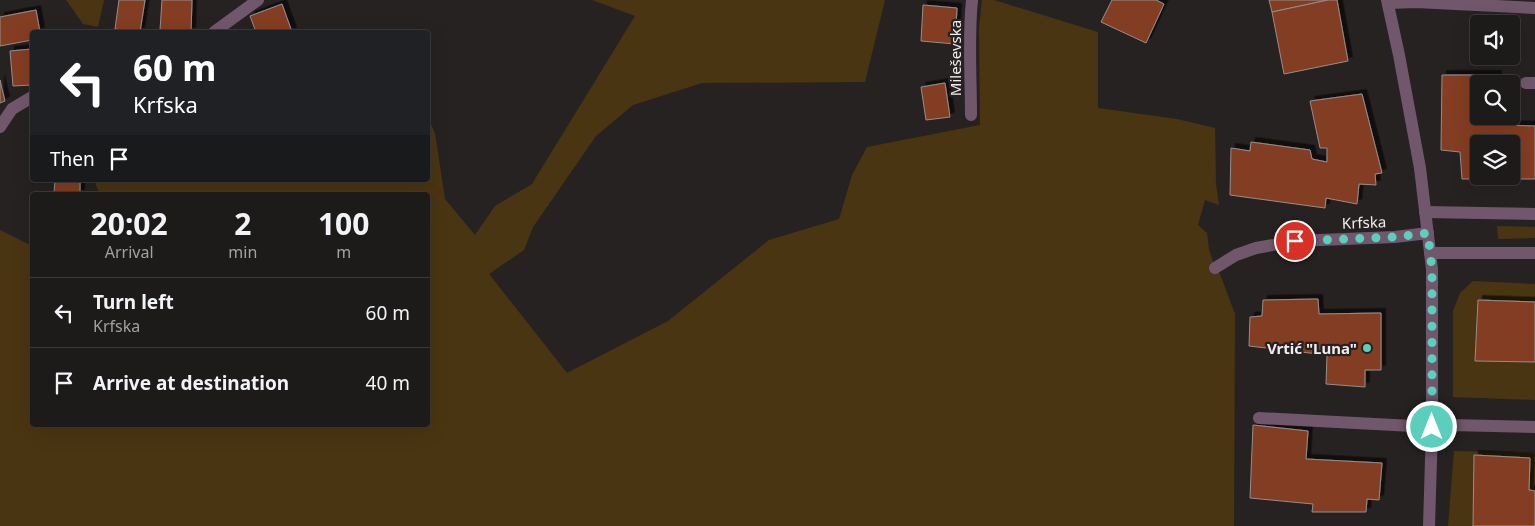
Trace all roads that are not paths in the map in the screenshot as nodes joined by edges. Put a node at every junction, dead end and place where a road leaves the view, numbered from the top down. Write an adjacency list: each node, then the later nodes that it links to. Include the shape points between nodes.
1 (258, 0): 5 (street)
2 (972, 0): 7 (street, Mileševska)
3 (1388, 1): 4 (street); 9 (street)
4 (1535, 8)
5 (217, 30)
6 (30, 98): 8 (street, via 12,109)
7 (971, 115)
8 (0, 127)
9 (1425, 212): 10 (street); 11 (street)
10 (1535, 214)
11 (1428, 233): 12 (street); 14 (street, Krfska, via 1295,241 1256,248 1236,255)
12 (1430, 253): 13 (street); 16 (street)
13 (1535, 253)
14 (1216, 268)
15 (1259, 418): 16 (street)
16 (1432, 427): 17 (street); 18 (street)
17 (1535, 427)
18 (1429, 526)

